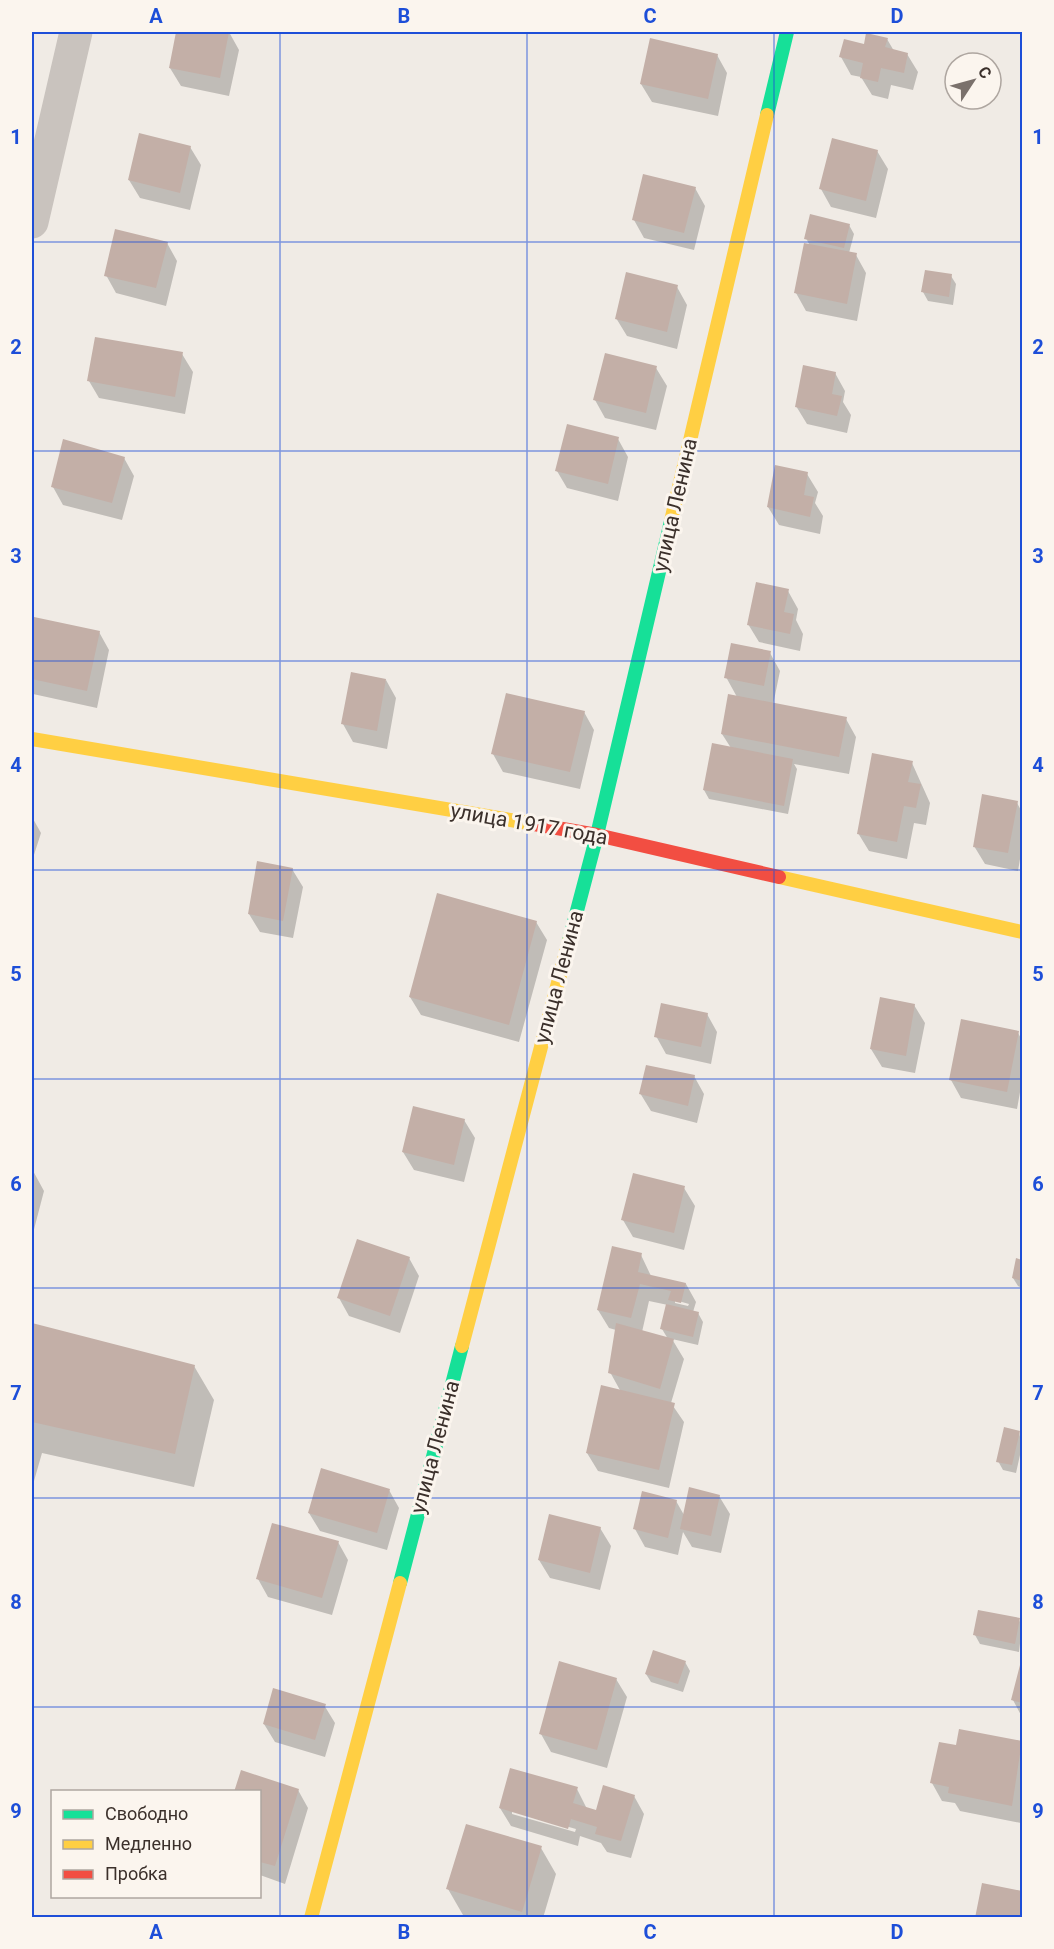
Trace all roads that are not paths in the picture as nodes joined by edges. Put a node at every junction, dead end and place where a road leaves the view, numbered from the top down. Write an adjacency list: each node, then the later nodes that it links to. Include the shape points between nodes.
1 (76, 32): 3 (street)
2 (788, 32): 5 (street, улица Ленина)
3 (32, 222)
4 (32, 739): 5 (street, улица 1917 года)
5 (597, 835): 6 (street, улица 1917 года); 7 (street, улица Ленина)
6 (1023, 932)
7 (310, 1917)

